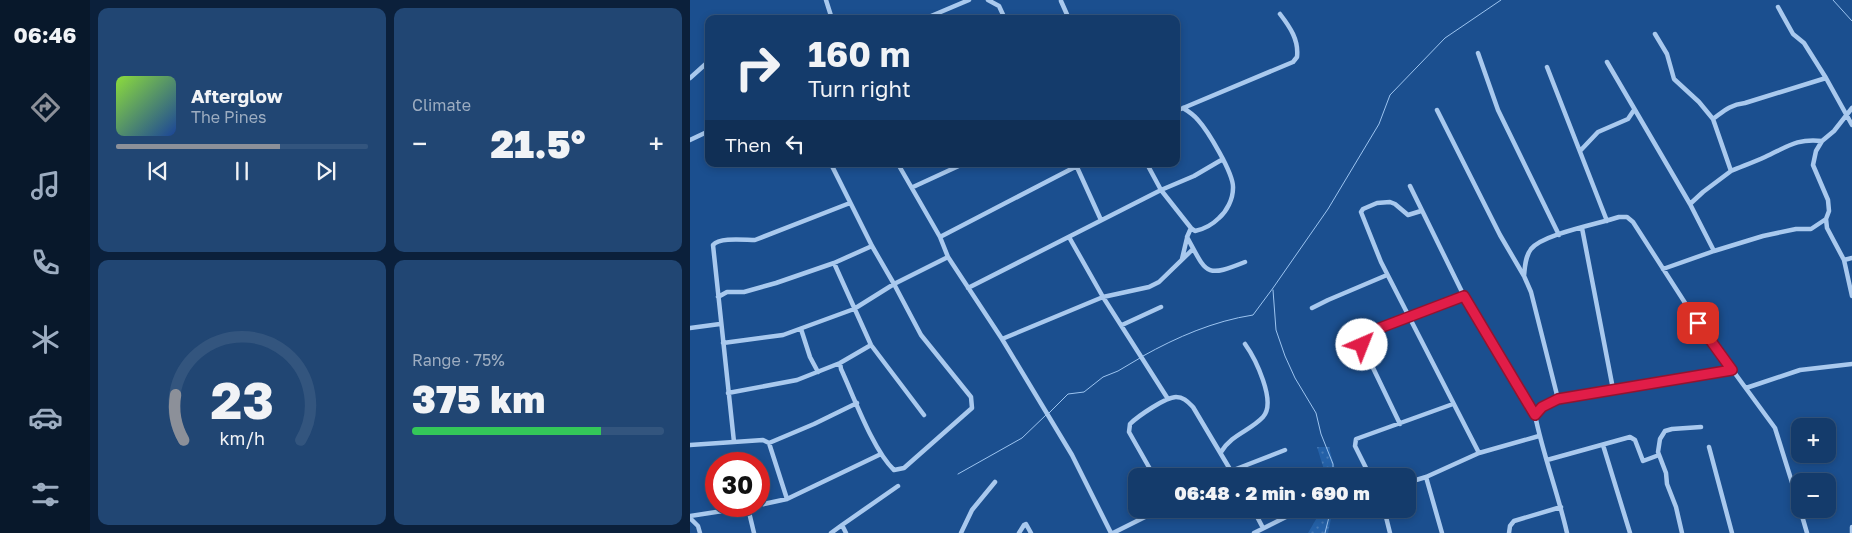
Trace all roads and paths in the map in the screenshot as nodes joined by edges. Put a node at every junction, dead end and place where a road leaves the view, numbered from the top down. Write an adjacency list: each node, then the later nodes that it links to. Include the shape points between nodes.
1 (826, 0): 7 (street)
2 (969, 0): 8 (street)
3 (988, 0): 9 (street, via 999,6)
4 (1061, 1): 10 (street)
5 (1778, 6): 17 (street)
6 (1280, 14): 18 (street, via 1289,25 1297,45 1297,58 1293,62)
7 (831, 15)
8 (933, 15)
9 (1003, 15)
10 (1068, 15)
11 (1655, 34): 24 (street, via 1667,54 1674,79)
12 (1478, 53): 51 (street, via 1498,110)
13 (1607, 62): 22 (street)
14 (705, 65): 16 (street)
15 (1547, 67): 29 (street)
16 (690, 78)
17 (1826, 78): 23 (street); 24 (street, via 1736,104 1722,110)
18 (1183, 108): 20 (street); 30 (street, via 1199,121)
19 (1852, 108): 23 (street)
20 (1180, 109)
21 (1437, 110): 66 (street)
22 (1634, 110): 29 (street, via 1628,119 1598,132); 42 (street)
23 (1846, 114): 25 (street); 28 (street)
24 (1713, 120): 37 (street)
25 (1852, 124)
26 (705, 133): 27 (street)
27 (690, 140)
28 (1822, 141): 37 (street, via 1794,142); 44 (street, via 1813,165 1828,200)
29 (1580, 151): 46 (street)
30 (1223, 159): 40 (street); 47 (street, via 1232,177 1231,201 1213,224 1204,229)
31 (832, 167): 41 (street)
32 (900, 167): 39 (street)
33 (956, 167): 39 (street)
34 (1072, 167): 52 (street)
35 (1077, 167): 45 (street)
36 (1149, 167): 40 (street)
37 (1732, 171): 42 (street)
38 (1410, 186): 43 (street)
39 (913, 187): 52 (street)
40 (1161, 190): 45 (street); 47 (street)
41 (850, 203): 55 (street); 71 (street, via 755,240 714,243)
42 (1690, 204): 57 (street)
43 (1421, 211): 65 (street, via 1408,215 1395,204 1382,202 1361,212); 69 (street)
44 (1826, 219): 49 (street); 50 (street)
45 (1101, 220): 53 (street)
46 (1607, 221): 48 (street); 64 (street, via 1618,217 1633,222)
47 (1191, 228): 54 (street)
48 (1582, 228): 51 (street); 90 (street)
49 (1827, 228): 50 (street, via 1819,226); 61 (street)
50 (1811, 230): 57 (street, via 1780,232)
51 (1558, 235): 66 (street, via 1546,238 1532,248 1527,256)
52 (940, 237): 58 (street)
53 (1069, 237): 68 (street); 72 (street)
54 (1187, 237): 56 (street); 60 (street)
55 (872, 246): 63 (street); 67 (street)
56 (1194, 249): 60 (street); 62 (street, via 1210,272)
57 (1714, 251): 64 (street)
58 (948, 257): 67 (street); 68 (street)
59 (1852, 258): 61 (street)
60 (1182, 259): 72 (street, via 1159,282)
61 (1844, 260): 70 (street)
62 (1245, 262)
63 (834, 263): 71 (street, via 766,287 727,292); 75 (street)
64 (1663, 269): 87 (street)
65 (1387, 275): 74 (street); 76 (street)
66 (1524, 276): 93 (street)
67 (894, 284): 75 (street); 109 (street, via 921,335 973,402 972,408 904,468 894,470)
68 (968, 288): 81 (street)
69 (1464, 296): 76 (street); 97 (street)
70 (1852, 296)
71 (718, 297): 77 (street)
72 (1103, 297): 78 (street); 81 (street)
73 (1161, 307): 78 (street)
74 (1312, 308)
75 (854, 309): 80 (street); 84 (street)
76 (1408, 316): 95 (street); 98 (street, via 1364,334 1362,338 1362,345)
77 (720, 324): 79 (street); 82 (street)
78 (1122, 325): 92 (street)
79 (690, 328)
80 (801, 329): 82 (street); 88 (street)
81 (1002, 339): 142 (street, via 1072,455)
82 (723, 344): 91 (street)
83 (1245, 344): 107 (street, via 1260,372 1268,407 1262,418 1227,442)
84 (871, 345): 85 (street); 96 (street)
85 (840, 363): 88 (street); 94 (street)
86 (1852, 364): 89 (street, via 1800,370)
87 (1732, 370): 89 (street); 90 (street)
88 (818, 372): 91 (street, via 797,380)
89 (1746, 388): 117 (street, via 1775,428)
90 (1613, 389): 93 (street)
91 (728, 393): 101 (street)
92 (1168, 399): 107 (street, via 1185,399 1193,407); 112 (street, via 1130,424 1129,432)
93 (1558, 399): 97 (street, via 1542,407)
94 (856, 403): 102 (street); 109 (street)
95 (1454, 404): 98 (street); 108 (street)
96 (924, 415)
97 (1535, 415): 100 (street)
98 (1400, 424): 115 (street, via 1356,439 1355,446)
99 (1701, 427): 110 (street, via 1668,430 1660,439)
100 (1539, 436): 108 (street); 111 (street)
101 (734, 442): 102 (street, via 763,440); 103 (street)
102 (769, 443): 121 (street)
103 (690, 445)
104 (1603, 445): 110 (street, via 1633,438 1643,460); 111 (street); 148 (street)
105 (1709, 447): 150 (street)
106 (1285, 450): 114 (street)
107 (1221, 452): 113 (street)
108 (1479, 453): 116 (street)
109 (881, 454): 121 (street)
110 (1659, 455): 149 (street)
111 (1547, 460): 123 (street)
112 (1149, 468)
113 (1229, 468)
114 (1239, 468)
115 (1366, 468)
116 (1426, 477): 118 (street); 145 (street)
117 (1791, 479)
118 (1416, 480)
119 (994, 482): 139 (street, via 972,510)
120 (898, 486): 132 (street)
121 (787, 499): 122 (street)
122 (770, 503)
123 (1561, 507): 146 (street, via 1514,521); 147 (street)
124 (705, 515): 125 (street)
125 (690, 517): 135 (street)
126 (750, 517): 136 (street)
127 (1143, 518): 142 (street)
128 (1258, 518): 134 (street)
129 (1284, 518): 134 (street)
130 (1386, 518): 144 (street)
131 (1803, 518): 151 (street)
132 (842, 525): 137 (street); 138 (street)
133 (1852, 527): 152 (street)
134 (1263, 528): 143 (street)
135 (700, 533)
136 (754, 533)
137 (831, 533)
138 (846, 533)
139 (961, 533)
140 (1019, 533): 141 (street, via 1025,524)
141 (1031, 533)
142 (1112, 533)
143 (1254, 533)
144 (1390, 533)
145 (1442, 533)
146 (1509, 533)
147 (1567, 533)
148 (1630, 533)
149 (1682, 533)
150 (1732, 533)
151 (1808, 533)
152 (1852, 533)

